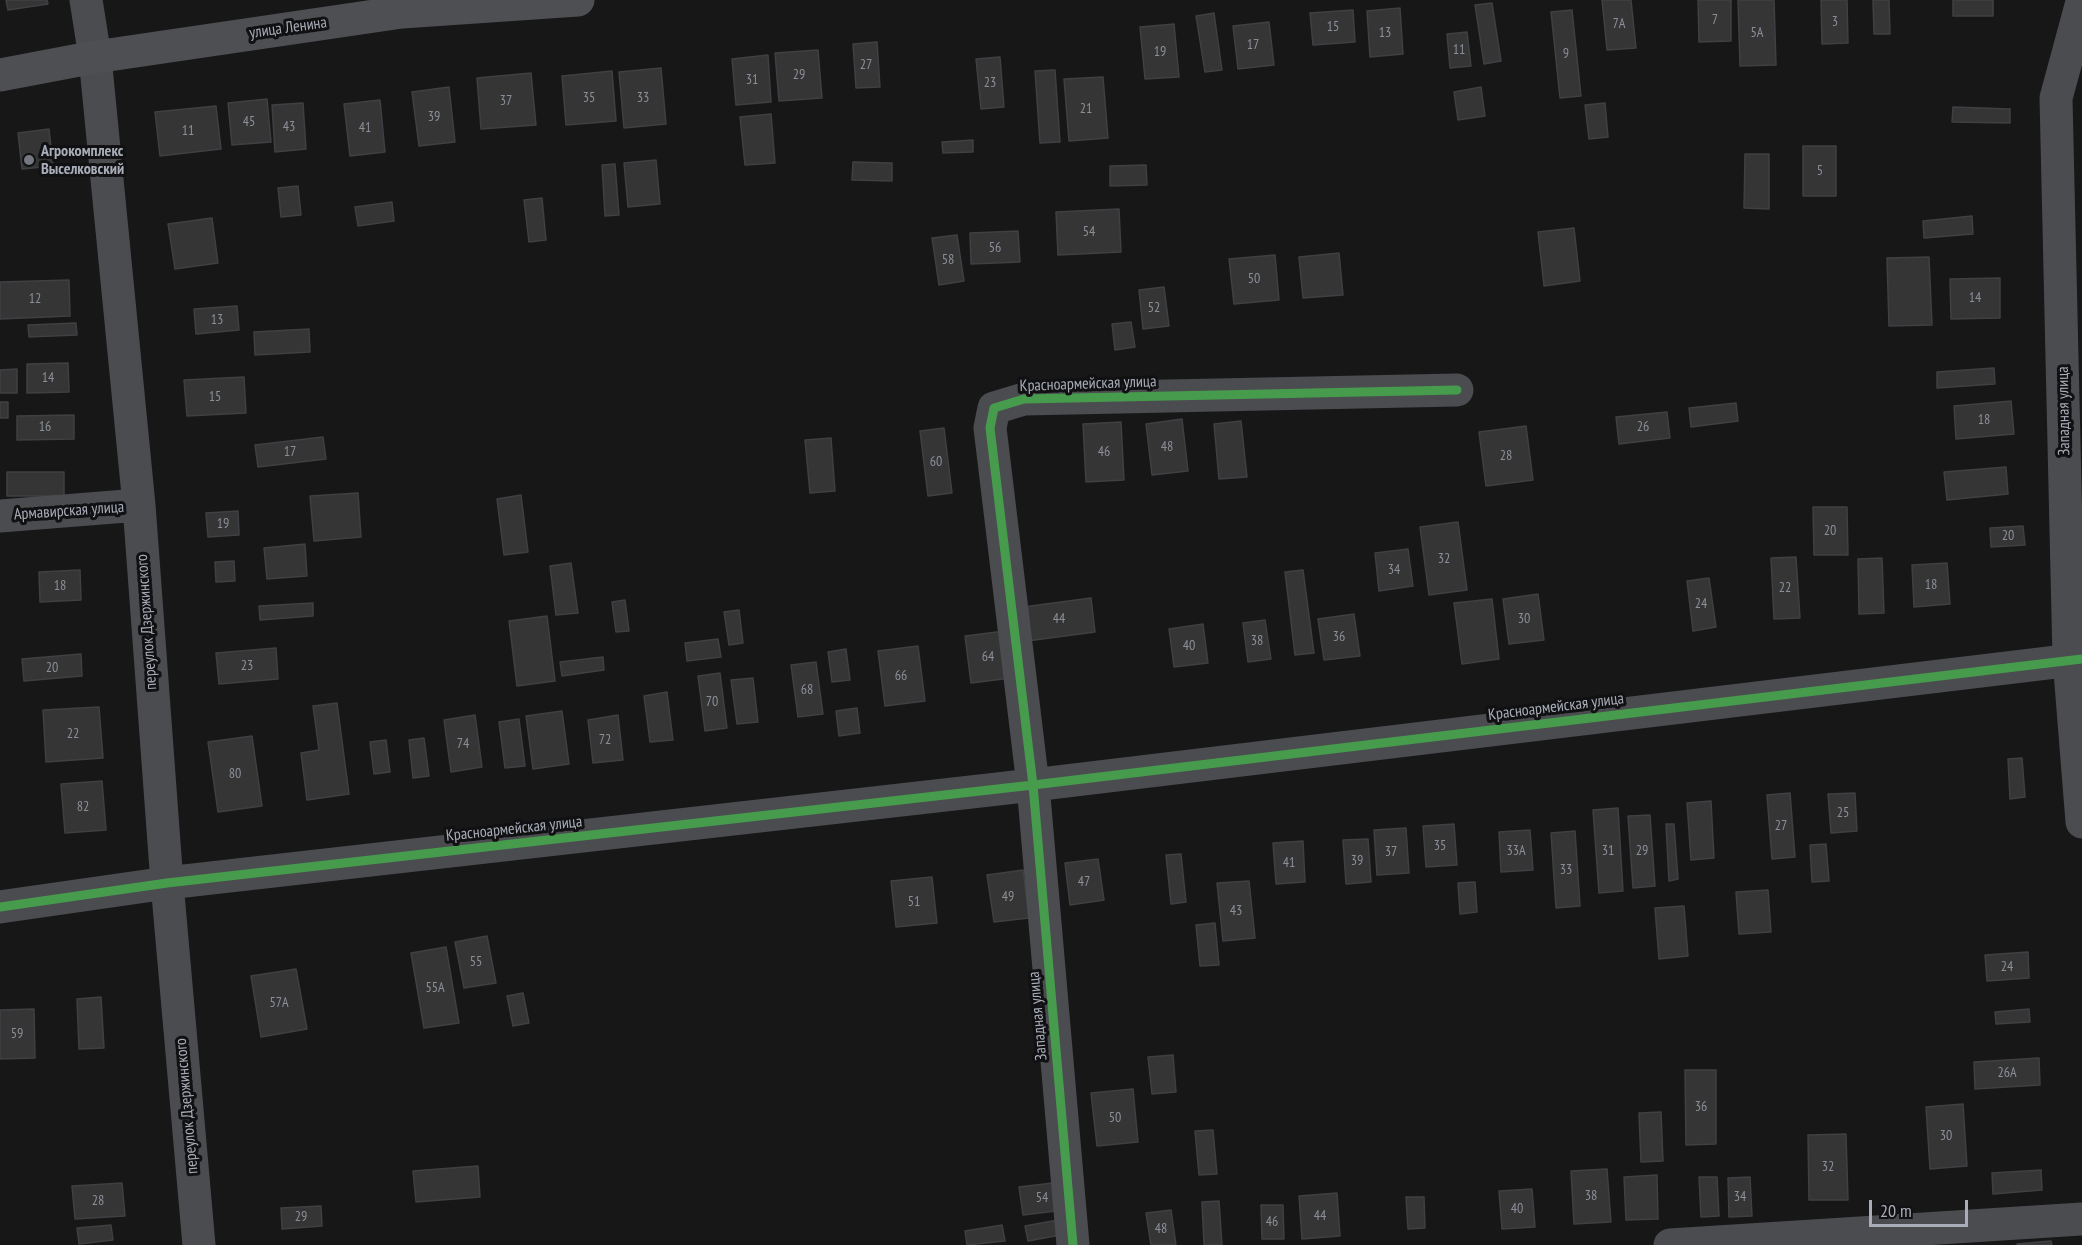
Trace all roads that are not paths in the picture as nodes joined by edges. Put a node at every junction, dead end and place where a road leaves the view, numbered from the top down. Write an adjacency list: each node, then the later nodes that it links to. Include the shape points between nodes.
1 (86, 0): 4 (street, переулок Дзержинского)
2 (578, 0): 4 (main road, улица Ленина, via 402,12)
3 (2082, 2): 9 (street, Западная улица, via 2056,98)
4 (95, 57): 5 (main road, улица Ленина); 7 (street, переулок Дзержинского)
5 (0, 75)
6 (1457, 390): 10 (street, Красноармейская улица, via 1024,399 994,408 990,428)
7 (139, 505): 8 (street, Армавирская улица); 12 (street, переулок Дзержинского)
8 (0, 516)
9 (2076, 659): 10 (street, Красноармейская улица); 11 (street, Западная улица)
10 (1033, 785): 12 (street, Красноармейская улица); 16 (street, Западная улица)
11 (2082, 822)
12 (167, 883): 13 (street, Красноармейская улица); 15 (street, переулок Дзержинского)
13 (0, 908)
14 (2082, 1219): 17 (street)
15 (199, 1245)
16 (1073, 1245)
17 (1670, 1245)

